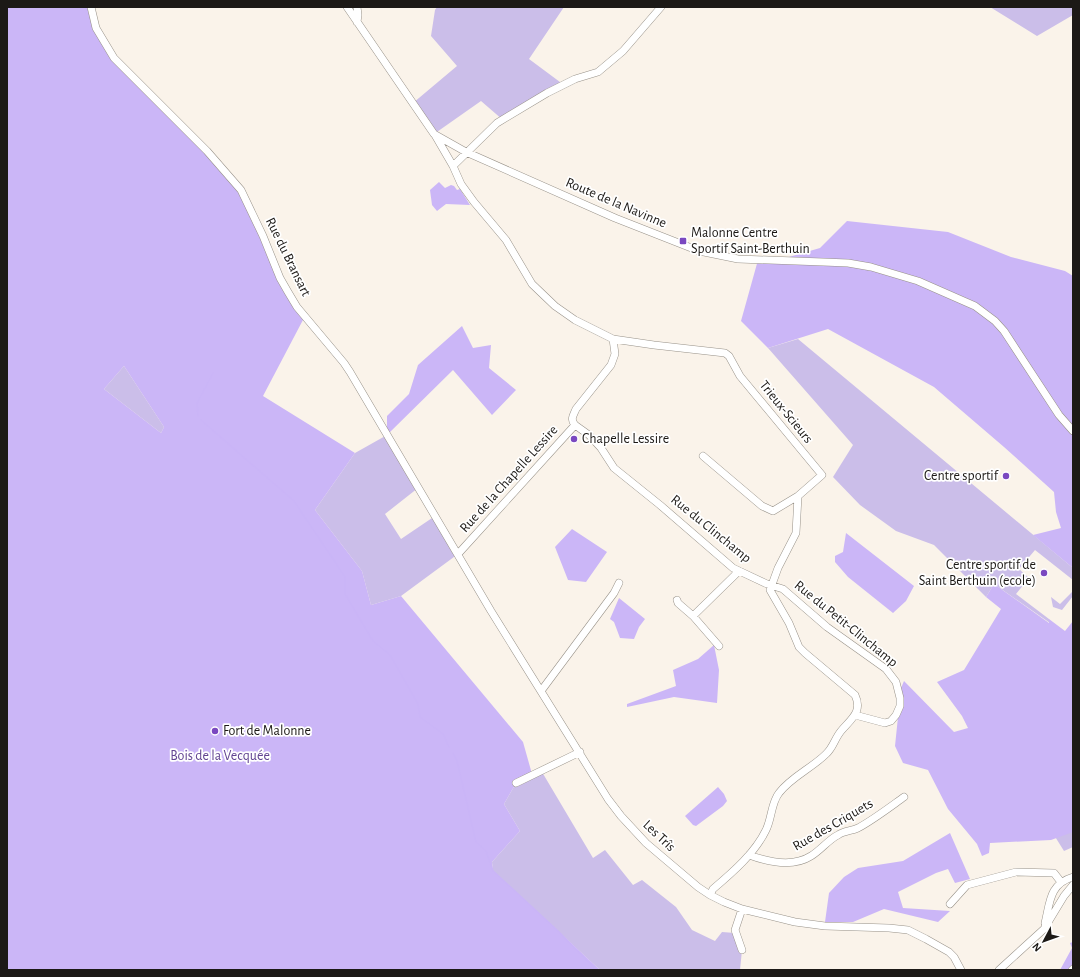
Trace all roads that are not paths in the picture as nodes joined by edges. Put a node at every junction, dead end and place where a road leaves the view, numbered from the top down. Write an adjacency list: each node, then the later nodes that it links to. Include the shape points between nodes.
1 (91, 7): 14 (street, Rue du Bransart, via 96,28 114,58 207,151 241,190 288,292 297,307 344,363)
2 (347, 7): 5 (street, Route de la Navinne)
3 (357, 7): 5 (street)
4 (661, 7): 7 (street, via 623,51 598,72 575,79 497,123)
5 (357, 22): 6 (street, Route de la Navinne)
6 (434, 134): 7 (street, Route de la Navinne); 8 (street)
7 (466, 152): 8 (street); 11 (street, Route de la Navinne, via 609,215 699,251 738,259 848,263 871,267 918,281 975,306 1004,331 1059,415)
8 (453, 166): 9 (street, via 461,184 506,240 540,293 575,320)
9 (613, 339): 10 (street, Rue de la Chapelle Lessire, via 615,354 611,365 576,409 572,417); 13 (street, Trieux-Scieurs, via 725,353 729,356 740,376 822,475)
10 (575, 425): 14 (street, Rue de la Chapelle Lessire); 15 (street, Rue du Clinchamp, via 601,448 614,468)
11 (1073, 431)
12 (703, 456): 13 (street, via 762,506 773,512)
13 (798, 496): 17 (street, via 796,533)
14 (458, 554): 21 (street, Les Trîs)
15 (739, 571): 17 (street, Rue du Clinchamp); 19 (street)
16 (619, 583): 21 (street)
17 (772, 585): 22 (street, via 770,590 789,623 797,644 856,695 858,701); 22 (street, Rue du Petit-Clinchamp, via 783,589 828,627 886,669 896,682 900,706 891,721 882,723)
18 (677, 600): 19 (street)
19 (693, 616): 20 (street)
20 (719, 646)
21 (541, 691): 23 (street, Les Trîs)
22 (855, 715): 26 (street, via 839,732 828,753 778,794 766,831)
23 (580, 752): 24 (street); 30 (street, Les Trîs, via 608,799 636,834)
24 (516, 784)
25 (904, 797): 26 (street, Rue des Criquets, via 859,828 840,833 811,856 796,862 766,861)
26 (749, 855): 30 (street, via 713,889)
27 (1073, 878): 28 (street)
28 (1061, 882): 31 (street, via 1054,873 1016,872 967,885); 33 (street, via 1050,901)
29 (1073, 885): 33 (street)
30 (710, 895): 32 (street, Les Trîs)
31 (950, 904)
32 (742, 909): 34 (street, via 735,930); 35 (street, Les Trîs, via 807,924 908,930 949,952)
33 (1044, 929): 36 (street)
34 (742, 950)
35 (961, 970)
36 (1000, 970)

